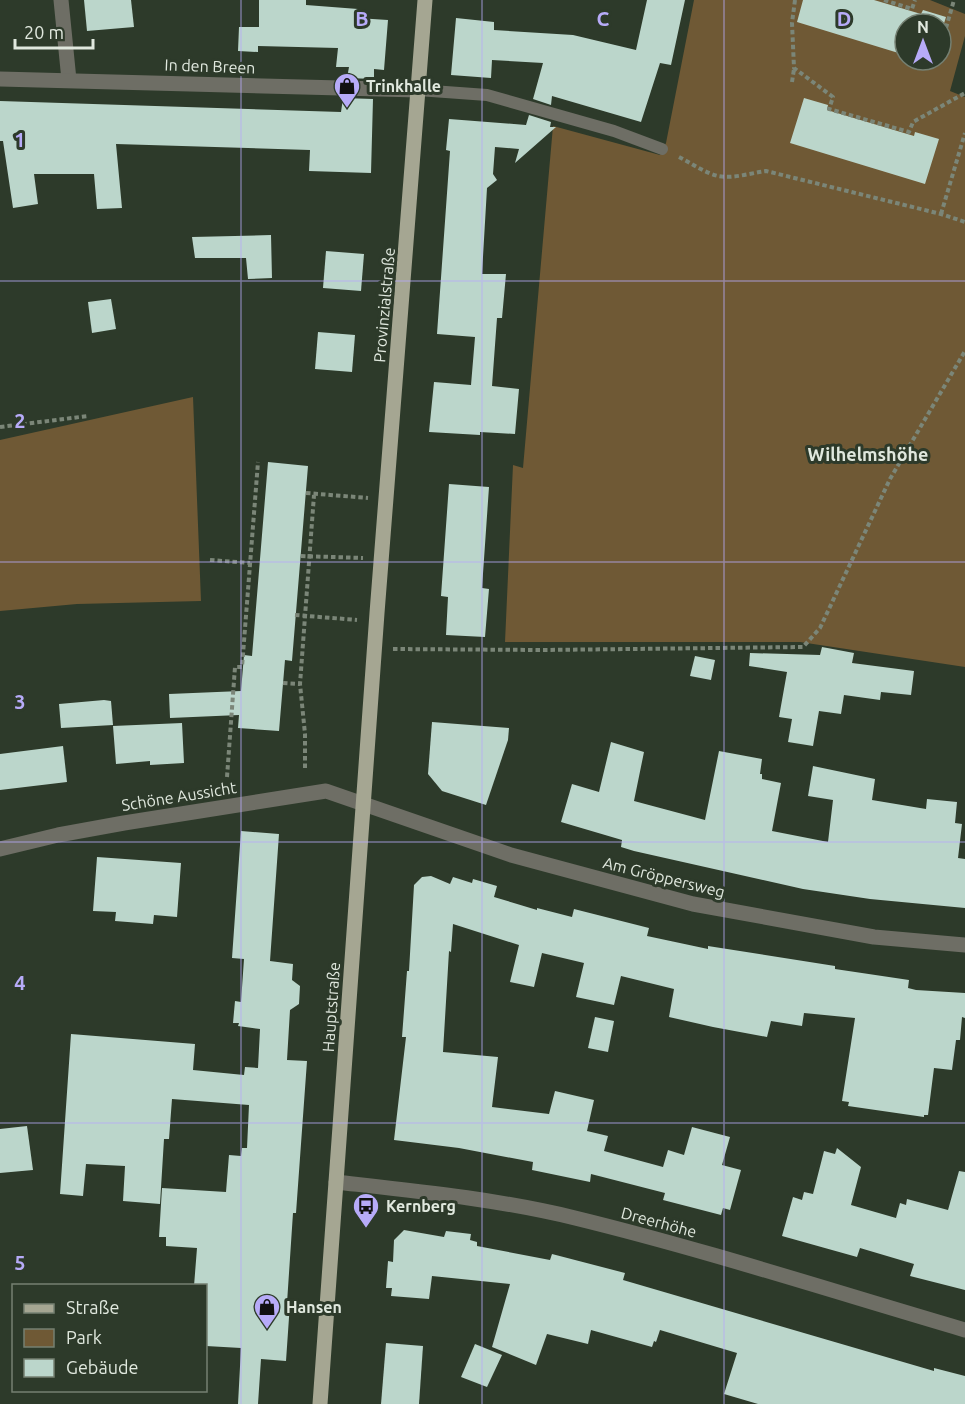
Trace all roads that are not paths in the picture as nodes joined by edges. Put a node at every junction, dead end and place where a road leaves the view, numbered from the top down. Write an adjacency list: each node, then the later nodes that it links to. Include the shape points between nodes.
1 (61, 0): 4 (street)
2 (425, 0): 5 (main road, Provinzialstraße)
3 (0, 79): 4 (street, In den Breen)
4 (69, 80): 5 (street, In den Breen)
5 (418, 90): 6 (lane, via 487,95 614,131); 7 (main road, Provinzialstraße)
6 (662, 149)
7 (376, 617): 8 (main road, Hauptstraße)
8 (363, 804): 9 (street, Schöne Aussicht, via 326,791 124,823); 10 (street, Am Gröppersweg, via 510,855 693,904 874,937); 11 (main road, Hauptstraße)
9 (0, 849)
10 (965, 945)
11 (336, 1182): 12 (street, Dreerhöhe, via 459,1197 574,1218); 13 (main road, Hauptstraße)
12 (965, 1330)
13 (320, 1404)

